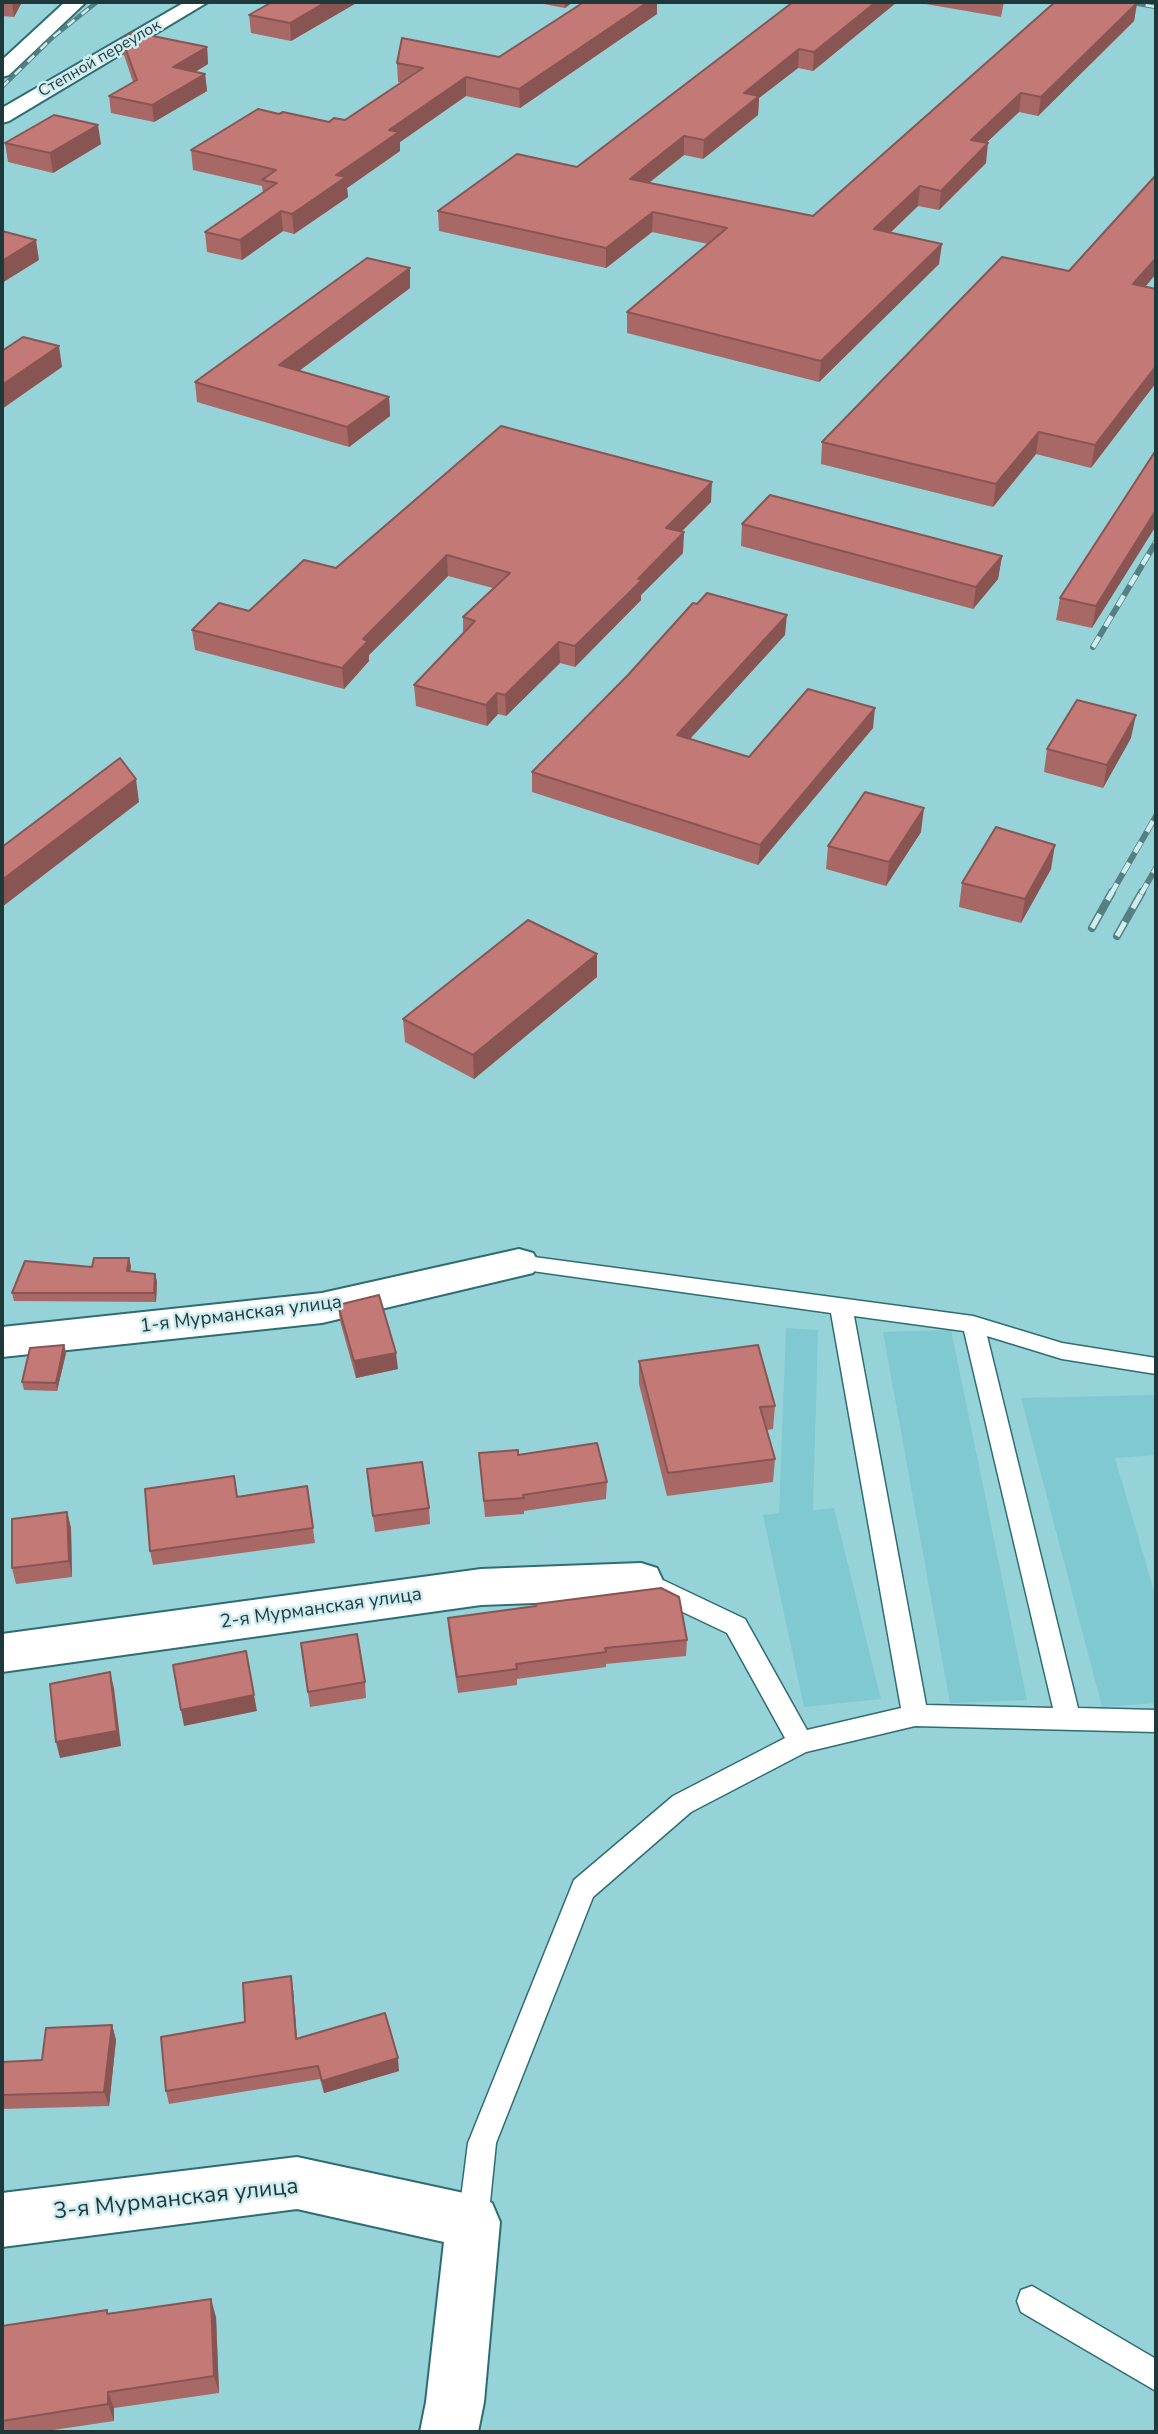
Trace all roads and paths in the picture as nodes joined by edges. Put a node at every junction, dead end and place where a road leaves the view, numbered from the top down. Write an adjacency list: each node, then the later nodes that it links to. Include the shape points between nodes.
1 (76, 2): 5 (street)
2 (198, 2): 3 (street, Степной переулок)
3 (130, 42): 4 (lane); 6 (street, Степной переулок)
4 (155, 46)
5 (5, 65)
6 (2, 117)
7 (519, 1263): 8 (lane); 10 (street, 1-я Мурманская улица, via 321,1308)
8 (841, 1307): 9 (lane); 14 (lane)
9 (973, 1324): 11 (lane, via 1062,1351); 15 (lane)
10 (2, 1342)
11 (1156, 1366)
12 (641, 1581): 13 (street, 2-я Мурманская улица, via 481,1587); 17 (lane, via 736,1626)
13 (2, 1653)
14 (915, 1715): 15 (lane); 17 (lane)
15 (1068, 1718): 16 (lane)
16 (1156, 1721)
17 (801, 1742): 19 (lane, via 682,1804 583,1889 482,2143)
18 (2, 2220): 19 (street, 3-я Мурманская улица, via 297,2183)
19 (473, 2222): 22 (street)
20 (1032, 2301): 21 (lane)
21 (1156, 2376)
22 (449, 2432)

